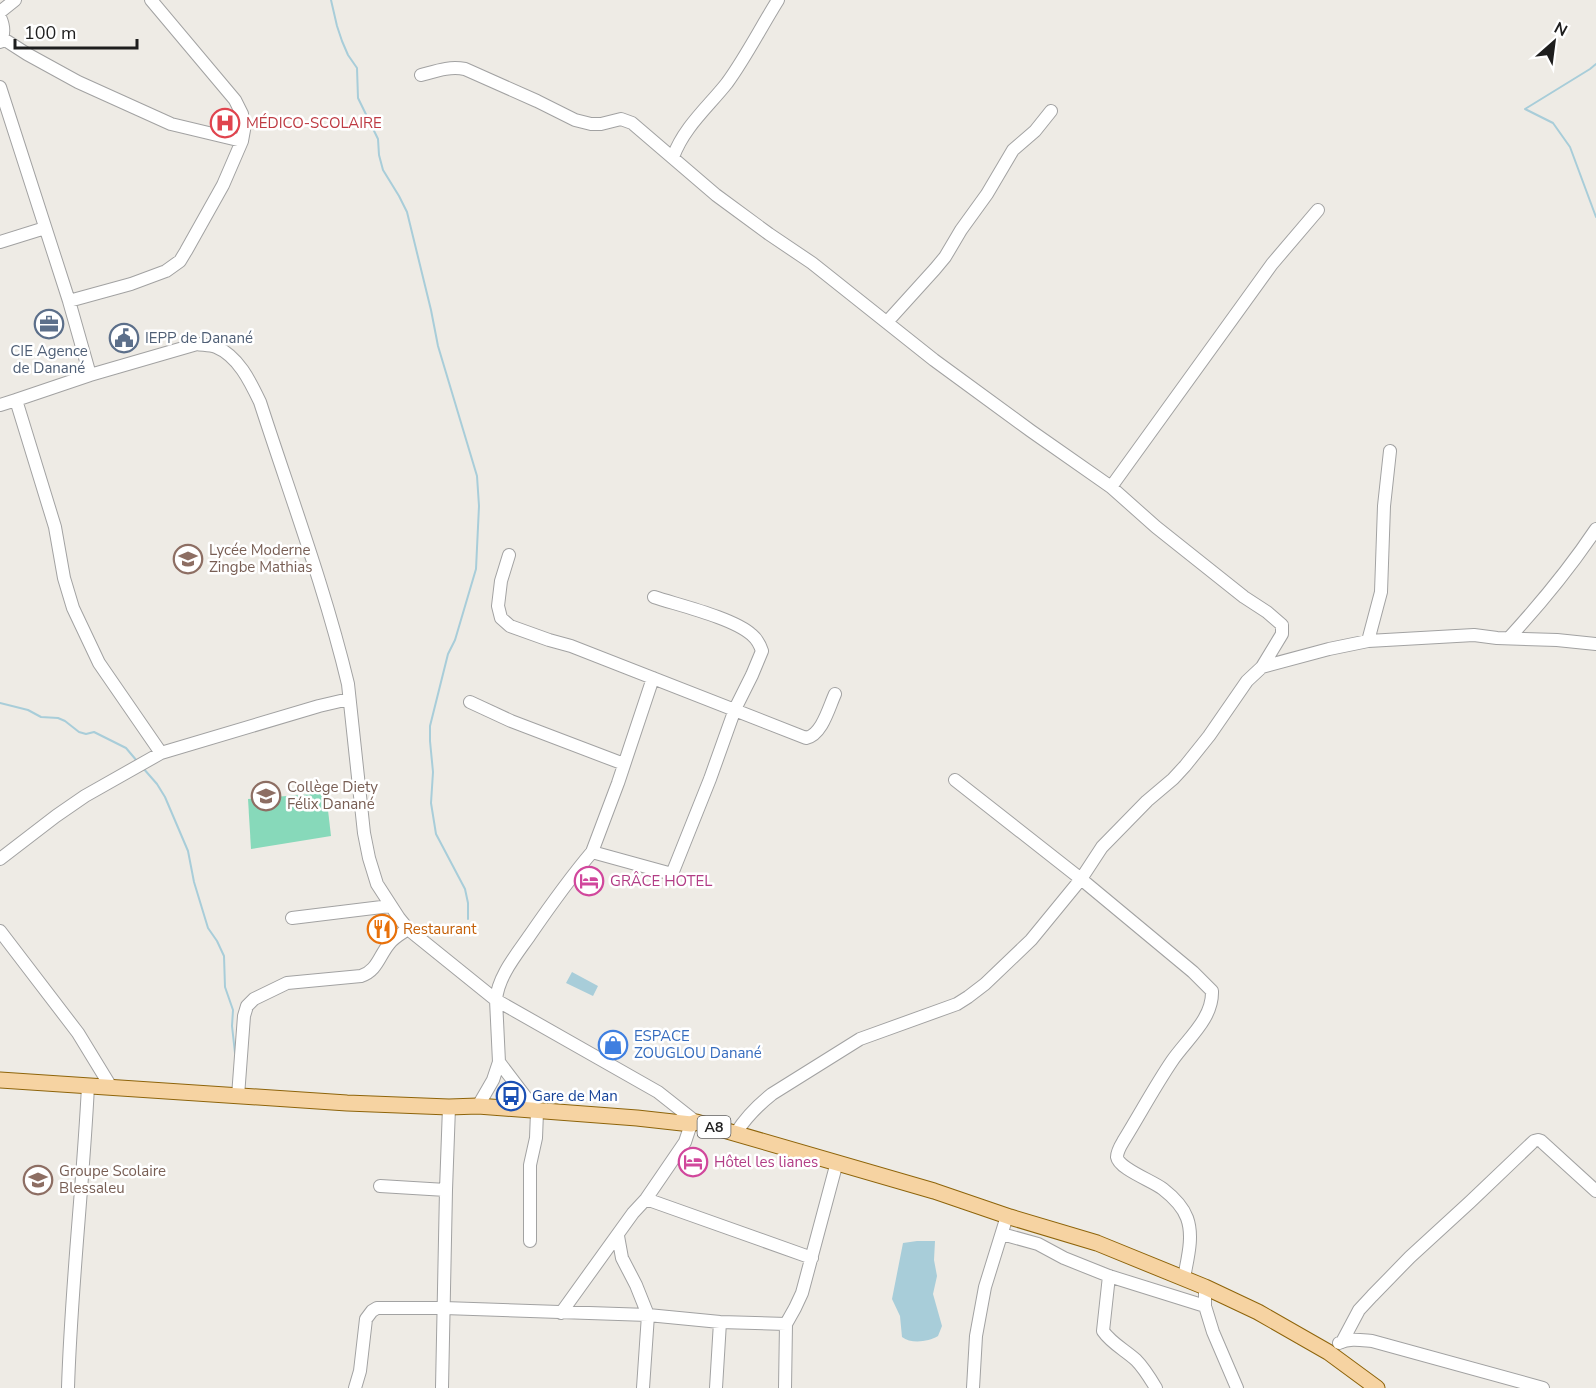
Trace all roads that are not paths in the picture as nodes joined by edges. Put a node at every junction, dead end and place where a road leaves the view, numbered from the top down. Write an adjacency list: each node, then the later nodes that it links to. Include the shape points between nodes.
1 (15, 0): 4 (street)
2 (151, 0): 10 (street, via 235,100 242,114)
3 (778, 0): 11 (street, via 735,72 681,140)
4 (0, 12)
5 (0, 17): 6 (street)
6 (1, 40): 10 (street, via 78,82 171,124)
7 (421, 75): 11 (street, via 453,67 465,69 575,120 591,124 628,120)
8 (0, 87): 13 (street)
9 (1051, 111): 16 (street, via 1013,150 936,269)
10 (242, 141): 15 (street, via 223,185 174,266 131,284)
11 (673, 157): 16 (street, via 700,183 813,263)
12 (1318, 210): 21 (street, via 1272,264)
13 (45, 228): 14 (street); 15 (street)
14 (0, 242)
15 (69, 301): 17 (street)
16 (887, 322): 21 (street)
17 (90, 375): 18 (street); 31 (street, via 197,344 216,346 239,365 260,402 330,616)
18 (16, 400): 19 (street); 34 (street, via 55,527 73,608 99,663)
19 (0, 405)
20 (1390, 451): 26 (street, via 1381,592)
21 (1111, 487): 28 (street, via 1282,625 1282,634)
22 (1596, 529): 25 (street, via 1571,566)
23 (509, 555): 29 (street, via 498,602 505,622)
24 (654, 597): 33 (street, via 718,618 755,638 762,651)
25 (1509, 638): 26 (street, via 1474,635); 27 (street)
26 (1368, 641): 28 (street)
27 (1596, 644)
28 (1262, 667): 39 (street, via 1247,681 1185,766 1107,842)
29 (653, 678): 33 (street); 35 (street)
30 (835, 694): 33 (street, via 819,731 806,738)
31 (349, 699): 34 (street); 40 (street, via 366,842 377,884)
32 (470, 702): 35 (street)
33 (735, 709): 37 (street, via 672,874)
34 (161, 753): 38 (street, via 85,796)
35 (624, 764): 37 (street)
36 (955, 780): 39 (street)
37 (592, 852): 44 (street, via 563,886 514,958 499,984)
38 (0, 859)
39 (1081, 879): 54 (street, via 1031,940 968,997 860,1039 772,1094 749,1113); 66 (street, via 1212,991 1206,1016 1172,1061 1117,1157 1125,1167 1161,1188 1187,1218 1190,1235)
40 (390, 906): 41 (street); 42 (street)
41 (292, 918)
42 (408, 929): 44 (street); 49 (street, via 390,942 369,974 287,983 248,1004)
43 (0, 931): 48 (street, via 78,1033)
44 (496, 1000): 45 (street); 53 (street, via 658,1092)
45 (499, 1062): 50 (street); 52 (street)
46 (0, 1080): 47 (main road, A8)
47 (88, 1086): 48 (main road, A8); 76 (street)
48 (111, 1088): 49 (main road, A8)
49 (238, 1096): 51 (main road, A8)
50 (478, 1106): 51 (main road, A8); 52 (main road, A8)
51 (449, 1107): 57 (street)
52 (537, 1112): 53 (main road, A8); 63 (street, via 530,1165)
53 (693, 1123): 54 (main road, A8); 59 (street, via 685,1142)
54 (736, 1133): 55 (main road, A8)
55 (837, 1162): 60 (main road, A8); 64 (street)
56 (381, 1186): 57 (street)
57 (446, 1190): 69 (street)
58 (1596, 1191): 74 (street, via 1541,1141 1534,1141 1371,1296)
59 (645, 1199): 62 (street); 64 (street)
60 (1007, 1216): 61 (street); 66 (main road, A8, via 1097,1242)
61 (1002, 1234): 65 (street, via 1038,1244); 82 (street, via 985,1287 976,1336)
62 (618, 1236): 70 (street); 71 (street, via 622,1258)
63 (530, 1241)
64 (812, 1258): 73 (street, via 800,1299)
65 (1109, 1276): 68 (street); 83 (street, via 1103,1331 1136,1360)
66 (1184, 1278): 67 (main road, A8)
67 (1205, 1287): 68 (street); 75 (main road, A8)
68 (1205, 1306): 84 (street)
69 (444, 1308): 70 (street); 77 (street, via 372,1311 366,1319); 78 (street)
70 (561, 1313): 71 (street)
71 (648, 1315): 72 (street); 79 (street)
72 (720, 1322): 73 (street); 80 (street)
73 (786, 1324): 81 (street)
74 (1342, 1342): 75 (street); 86 (street, via 1372,1341)
75 (1328, 1352): 85 (main road, A8)
76 (68, 1388)
77 (355, 1388)
78 (442, 1388)
79 (643, 1388)
80 (716, 1388)
81 (784, 1388)
82 (973, 1388)
83 (1156, 1388)
84 (1237, 1388)
85 (1377, 1388)
86 (1543, 1388)

